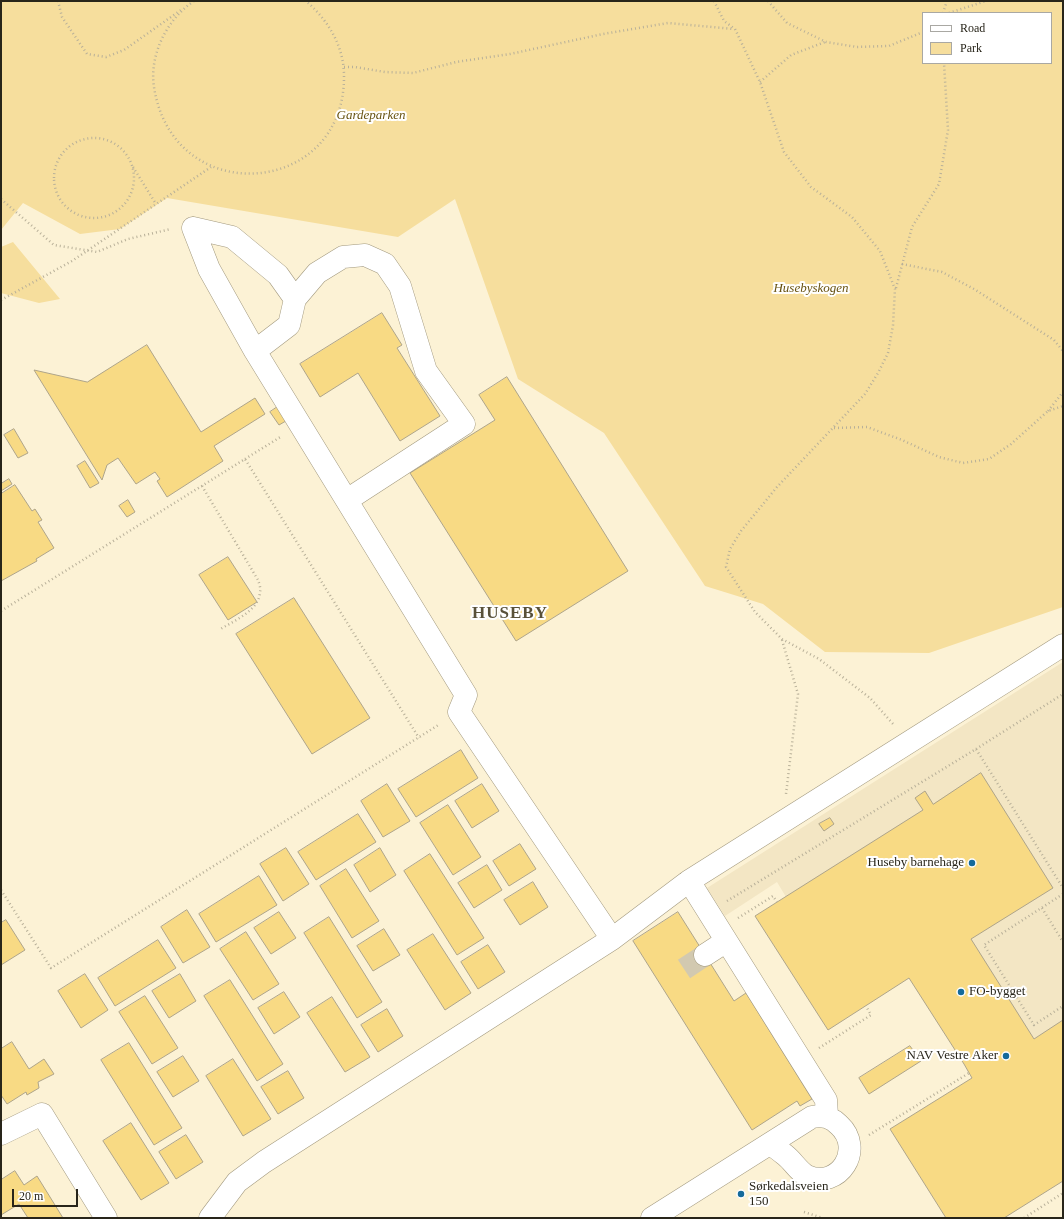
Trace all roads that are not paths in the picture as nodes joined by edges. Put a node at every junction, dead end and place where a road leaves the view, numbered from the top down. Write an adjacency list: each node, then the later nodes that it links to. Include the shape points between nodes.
1 (295, 299): 2 (lane, via 289,325); 2 (lane, via 278,275 232,237 193,228 209,269); 3 (lane, via 317,273 342,257 365,255 385,264 400,286 426,371 464,424)
2 (255, 351): 3 (lane)
3 (347, 500): 6 (lane, via 466,695 459,712)
4 (1063, 645): 5 (lane)
5 (689, 881): 6 (lane); 7 (lane)
6 (612, 939): 13 (lane, via 264,1162 237,1182)
7 (728, 945): 8 (lane); 9 (lane, via 826,1100)
8 (705, 955)
9 (827, 1116): 11 (lane, via 812,1118); 11 (lane, via 843,1128 850,1147 845,1164 832,1176 817,1178 807,1175)
10 (1, 1134): 12 (lane, via 42,1114)
11 (770, 1144): 14 (lane)
12 (106, 1218)
13 (210, 1218)
14 (652, 1218)

